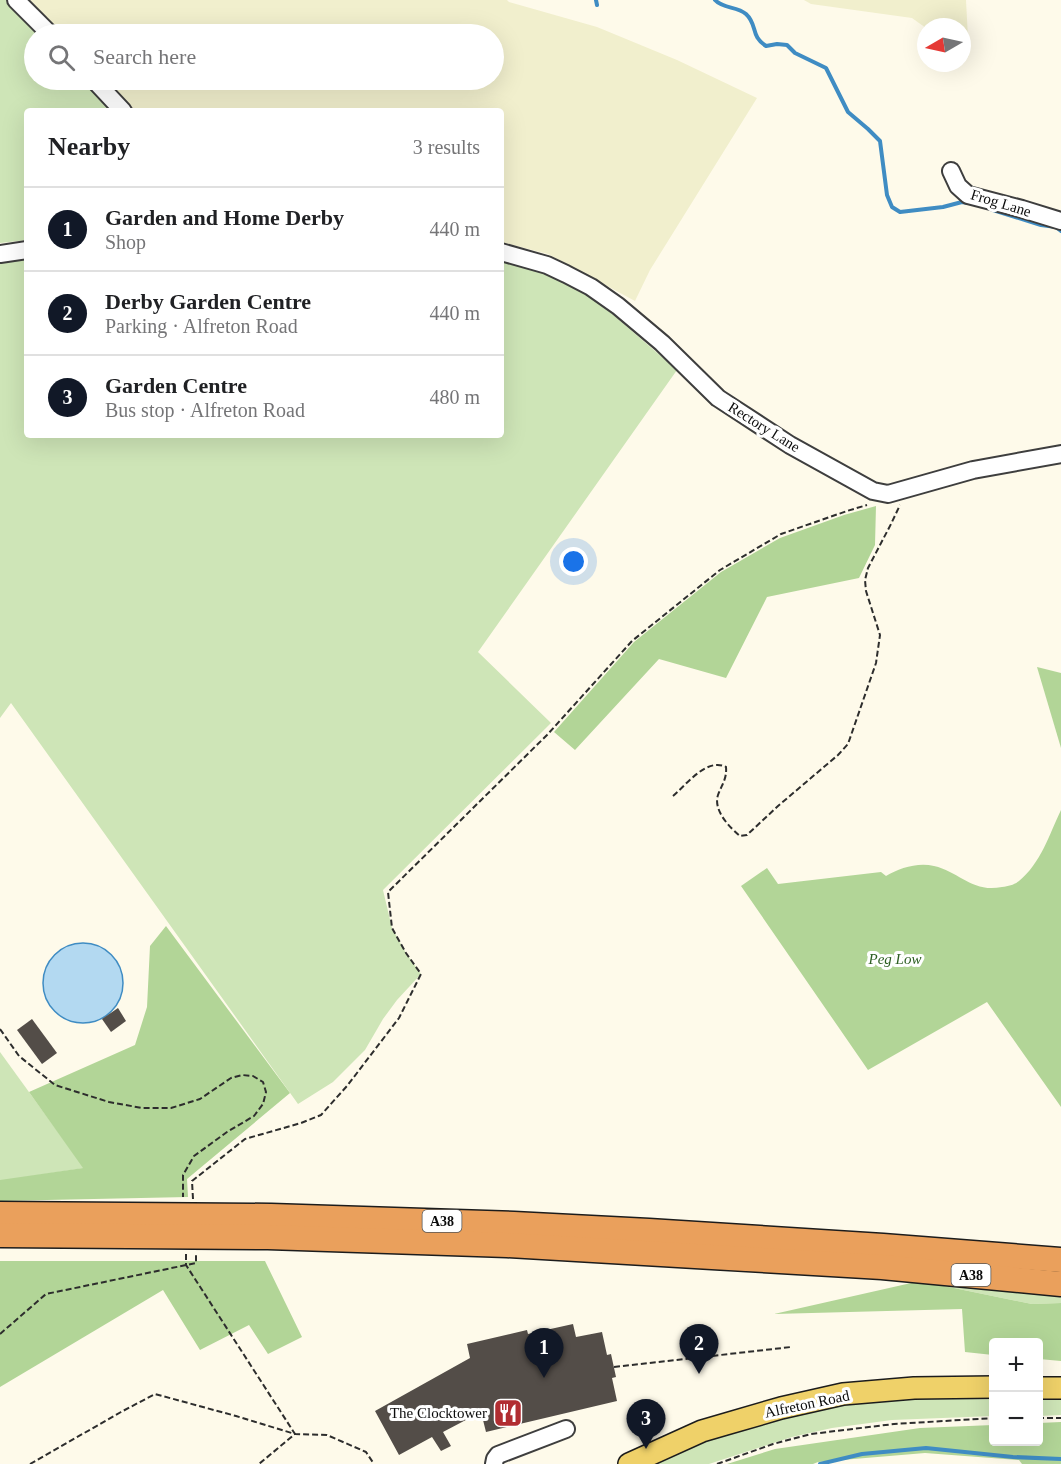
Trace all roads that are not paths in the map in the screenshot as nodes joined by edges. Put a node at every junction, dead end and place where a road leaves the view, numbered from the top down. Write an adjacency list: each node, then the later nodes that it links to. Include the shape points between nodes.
1 (16, 0): 2 (street)
2 (40, 24)
3 (103, 90): 4 (street)
4 (120, 108)
5 (951, 171): 6 (street, Frog Lane, via 968,195)
6 (1061, 221)
7 (24, 250): 9 (street)
8 (504, 253): 10 (street, Rectory Lane, via 547,265 591,287 662,344 718,398 790,445 873,491 888,494 974,470)
9 (0, 254)
10 (1061, 454)
11 (0, 1214): 13 (highway, A38, via 271,1216 525,1224)
12 (0, 1235): 14 (highway, A38, via 256,1237 507,1245 882,1267)
13 (1061, 1260)
14 (1061, 1284)
15 (989, 1387): 20 (main road, Alfreton Road, via 914,1388 832,1397 710,1429)
16 (1043, 1388): 17 (main road)
17 (1061, 1388)
18 (566, 1429): 19 (street, via 498,1455)
19 (494, 1464)
20 (629, 1464)

